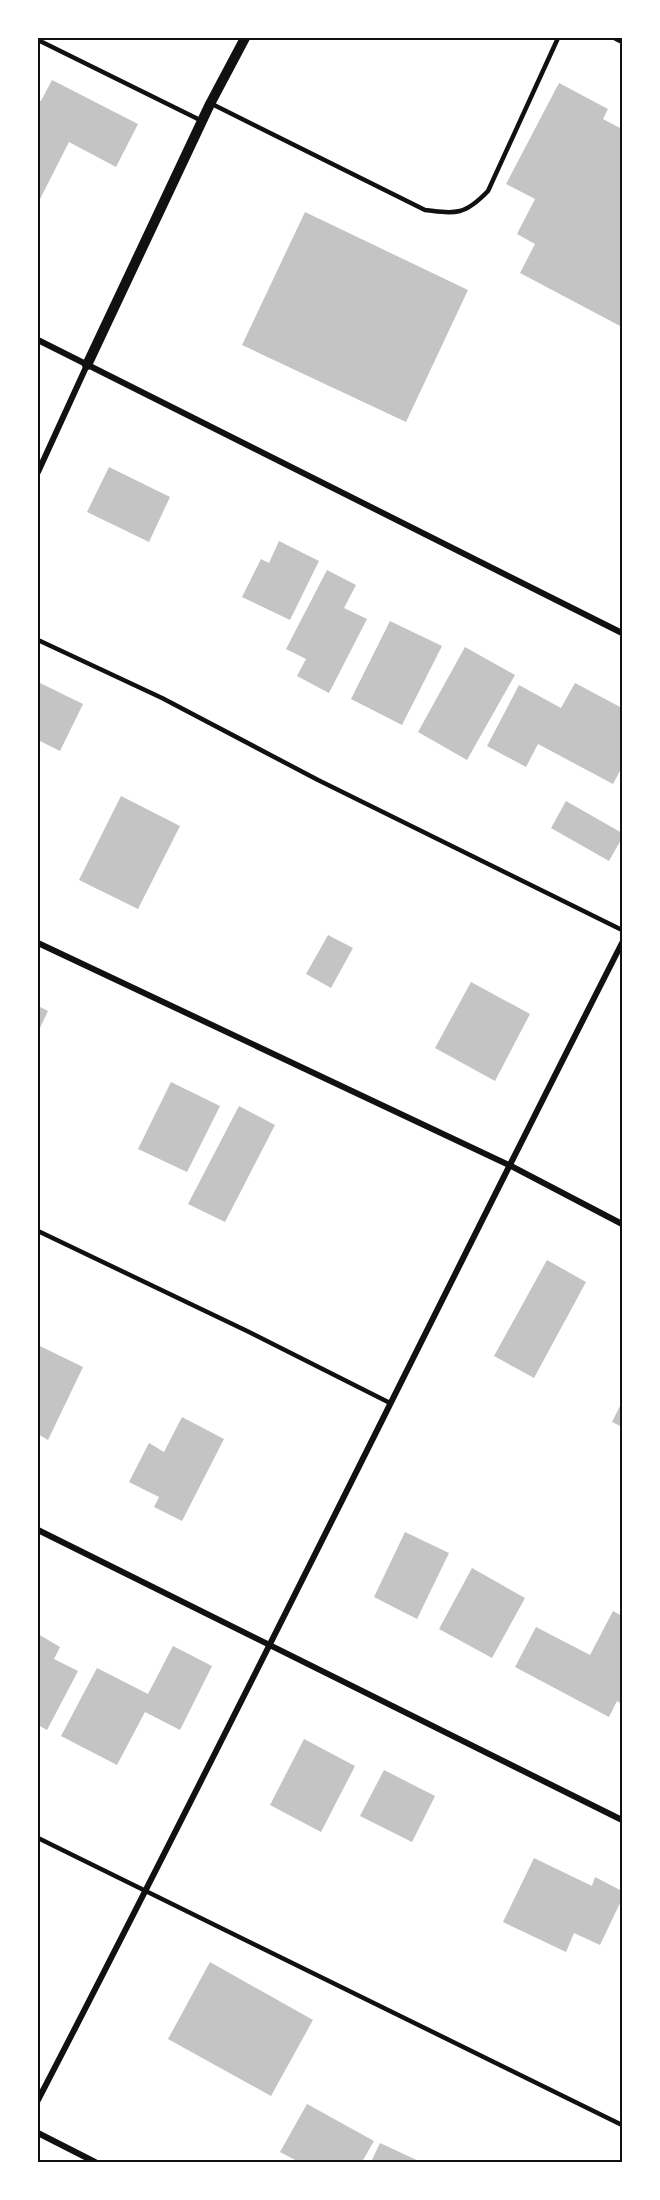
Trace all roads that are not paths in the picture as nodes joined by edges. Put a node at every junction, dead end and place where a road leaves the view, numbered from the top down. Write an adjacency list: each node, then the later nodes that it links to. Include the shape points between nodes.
1 (245, 38): 6 (street)
2 (558, 38): 6 (lane, via 488,191 472,207 450,213 425,210)
3 (616, 38): 5 (street)
4 (38, 40): 7 (lane)
5 (622, 40)
6 (210, 104): 7 (street)
7 (202, 121): 9 (street)
8 (38, 340): 9 (street)
9 (87, 365): 10 (street); 11 (street)
10 (38, 471)
11 (622, 633)
12 (38, 640): 13 (lane, via 162,698)
13 (622, 930)
14 (38, 943): 16 (street)
15 (622, 944): 16 (street)
16 (509, 1165): 17 (street); 19 (street)
17 (622, 1224)
18 (38, 1231): 19 (lane)
19 (390, 1403): 21 (street)
20 (38, 1530): 21 (street)
21 (269, 1645): 22 (street); 24 (street)
22 (622, 1820)
23 (38, 1838): 24 (lane)
24 (145, 1892): 25 (street); 26 (lane)
25 (38, 2100)
26 (622, 2125)
27 (38, 2133): 28 (street)
28 (95, 2163)

